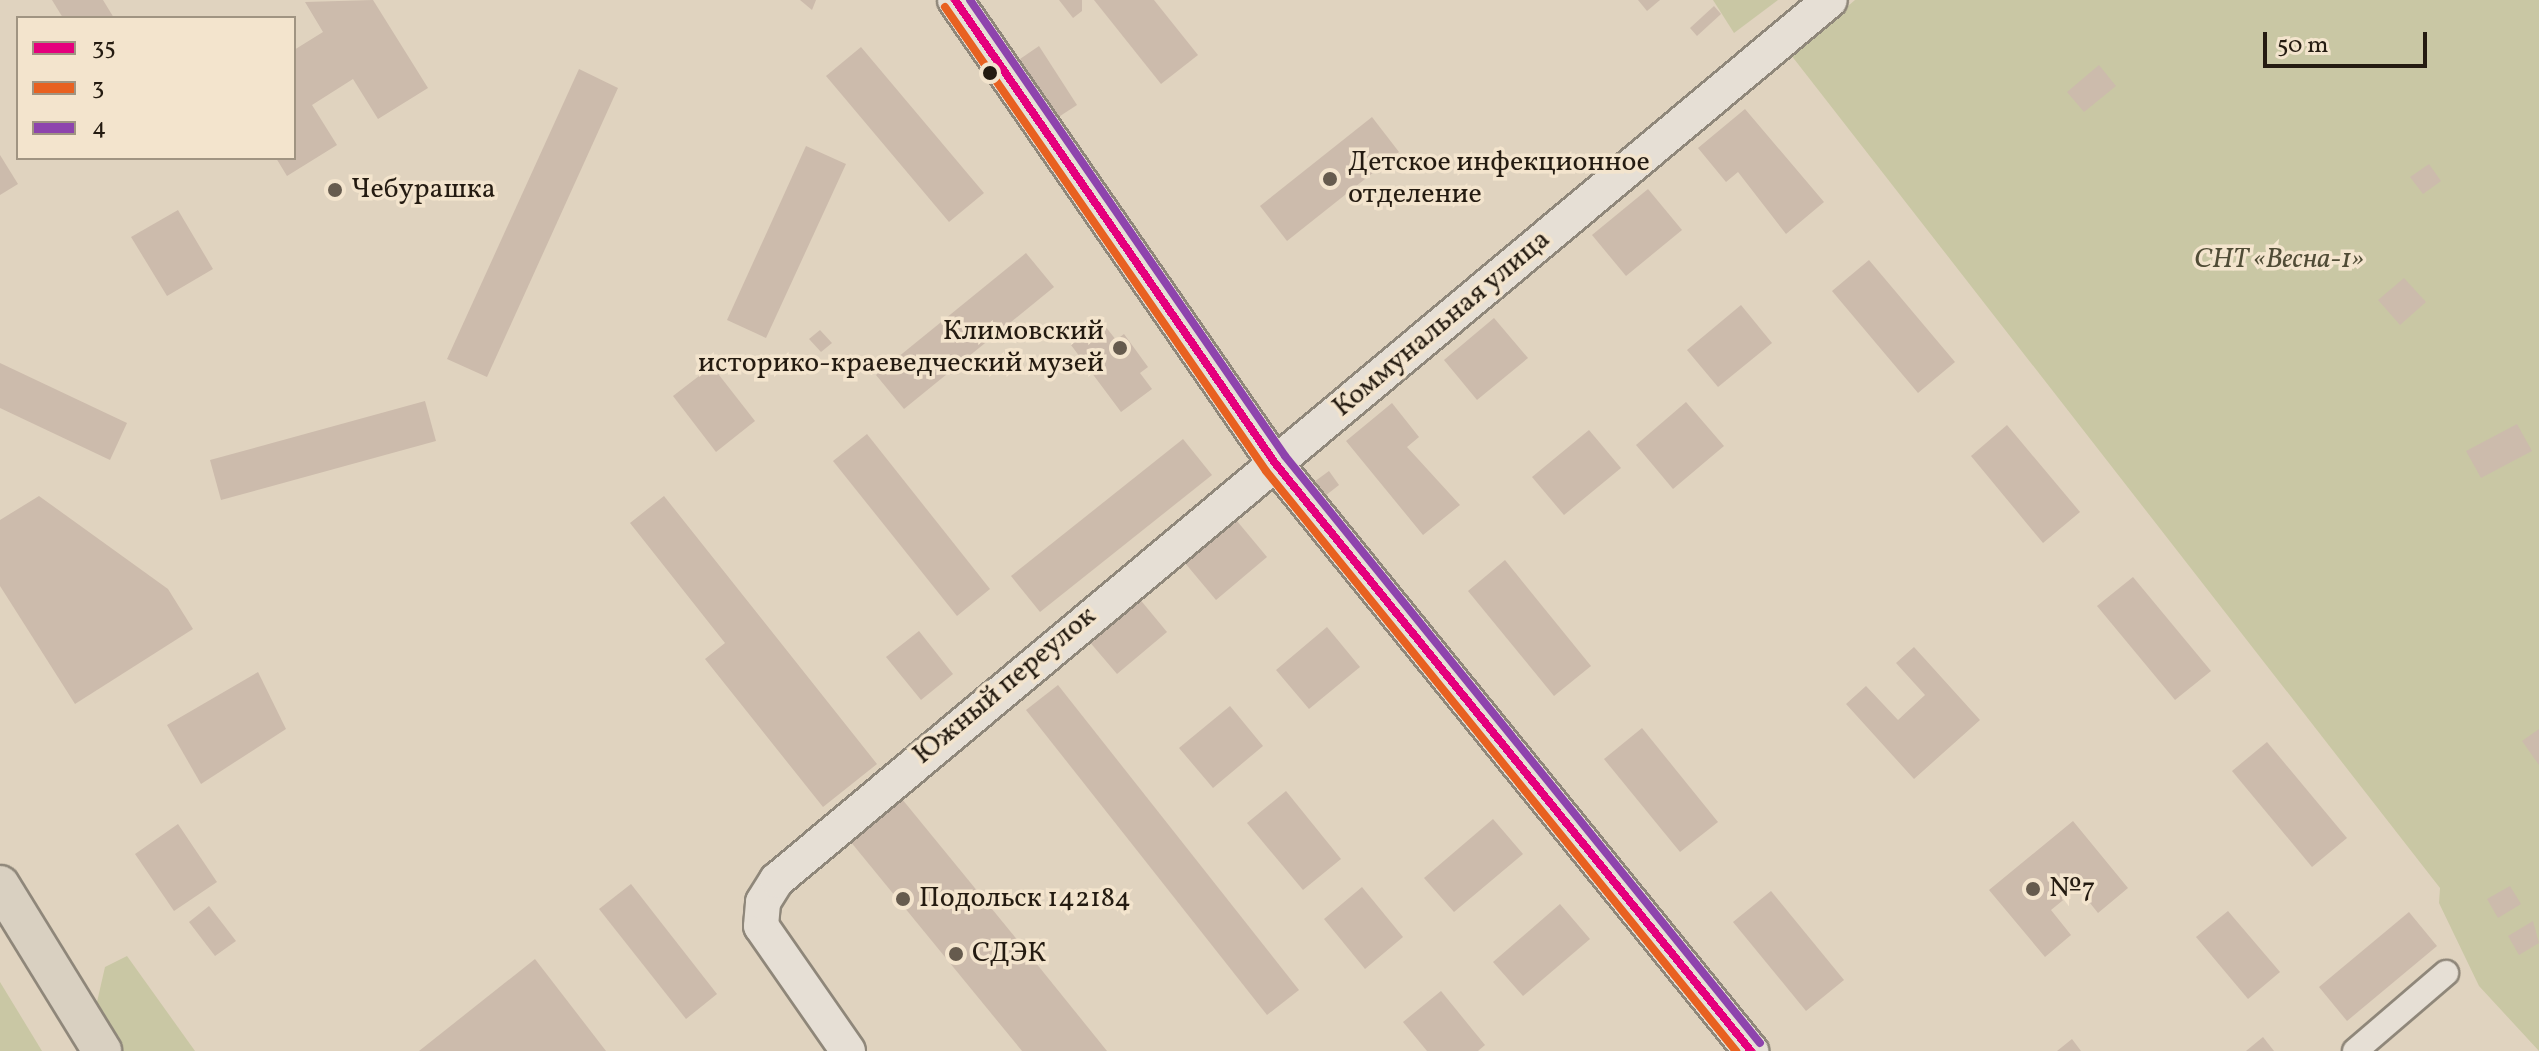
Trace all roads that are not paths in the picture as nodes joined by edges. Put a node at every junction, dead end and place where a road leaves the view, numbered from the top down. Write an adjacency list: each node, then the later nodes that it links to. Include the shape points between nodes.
1 (955, 0): 3 (street)
2 (1830, 0): 3 (street, Коммунальная улица)
3 (1275, 463): 9 (street, Южный переулок, via 810,847 763,902 761,926); 10 (street)
4 (0, 885): 8 (main road)
5 (0, 933): 7 (main road)
6 (2446, 973): 11 (street)
7 (71, 1051)
8 (102, 1051)
9 (848, 1051)
10 (1751, 1051)
11 (2355, 1051)

